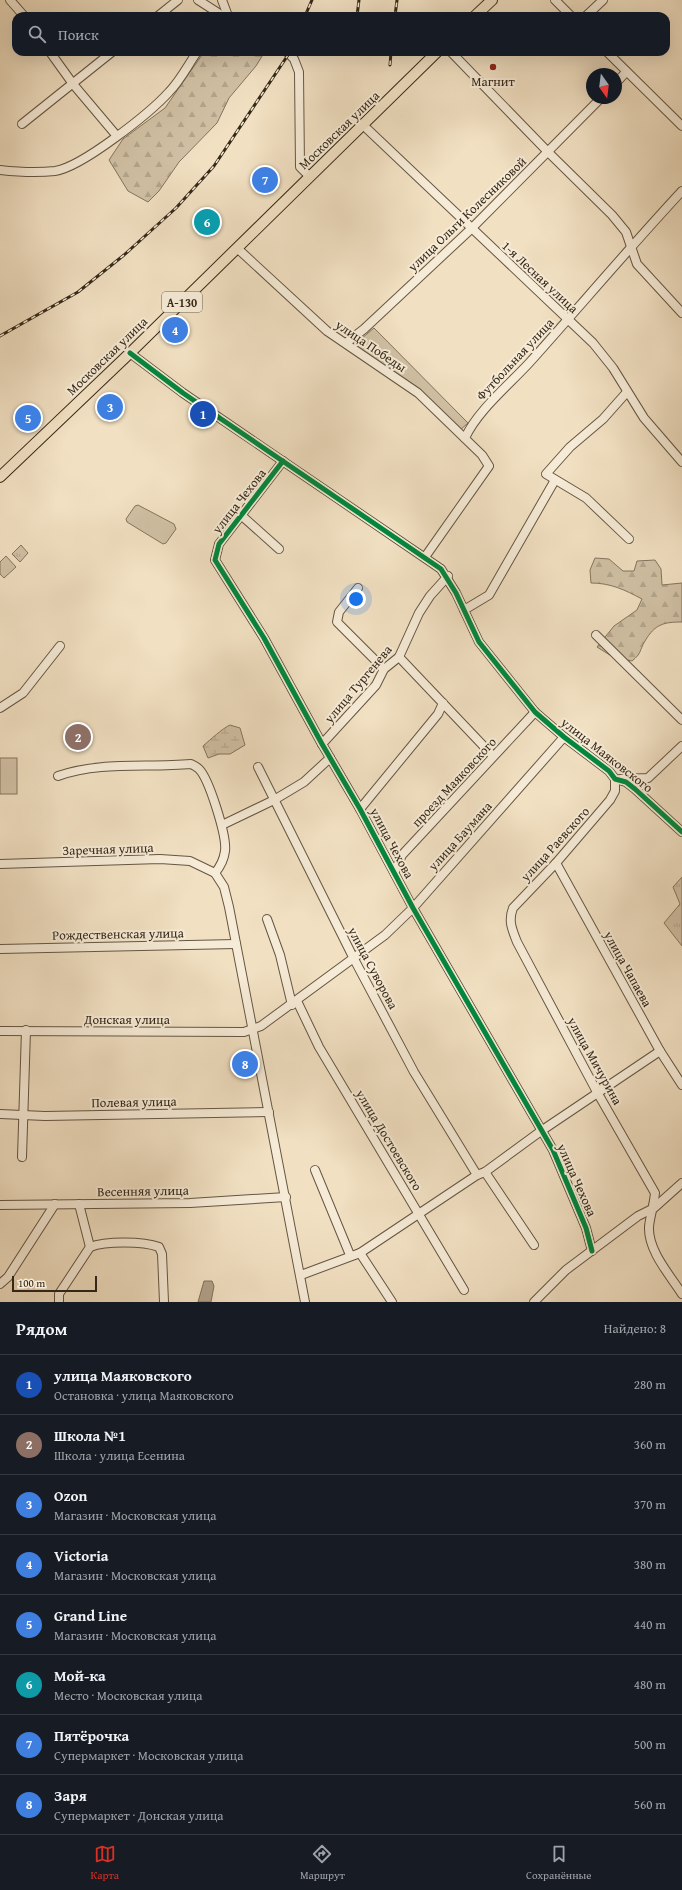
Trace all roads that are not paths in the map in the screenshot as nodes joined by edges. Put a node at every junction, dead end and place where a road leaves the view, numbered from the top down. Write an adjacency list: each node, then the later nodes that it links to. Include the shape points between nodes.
1 (10, 0): 8 (street)
2 (178, 0): 9 (street)
3 (198, 0): 10 (street)
4 (222, 0): 11 (street)
5 (492, 0): 12 (main road)
6 (555, 0): 13 (street)
7 (602, 0): 14 (street)
8 (20, 12)
9 (163, 12)
10 (217, 12)
11 (226, 12)
12 (479, 12)
13 (567, 12)
14 (590, 12)
15 (53, 56): 24 (street)
16 (107, 56): 24 (street)
17 (194, 56): 29 (street, via 170,91 146,116)
18 (291, 56): 32 (street, via 299,72 300,167)
19 (433, 56): 27 (main road, Московская улица / А-130)
20 (455, 56): 30 (street)
21 (611, 56): 22 (street)
22 (626, 72): 23 (street); 28 (street)
23 (622, 76)
24 (73, 84): 26 (street); 29 (street)
25 (595, 104): 30 (street, улица Ольги Колесниковой)
26 (22, 124)
27 (363, 125): 32 (main road, Московская улица / А-130); 34 (street, 1-я Лесная улица)
28 (682, 126)
29 (116, 135): 31 (street, via 70,166 56,171)
30 (549, 153): 34 (street, улица Ольги Колесниковой); 35 (street, via 612,215 626,232)
31 (0, 170)
32 (310, 177): 36 (main road, Московская улица / А-130)
33 (682, 191): 35 (street, Футбольная улица)
34 (471, 229): 38 (street, 1-я Лесная улица); 39 (street, улица Ольги Колесниковой)
35 (632, 246): 37 (street, via 637,264); 38 (street, Футбольная улица)
36 (237, 248): 39 (street, улица Победы, via 327,331); 40 (main road, Московская улица / А-130)
37 (682, 313)
38 (567, 320): 41 (street, 1-я Лесная улица, via 593,343 613,368); 42 (street, Футбольная улица, via 468,430)
39 (346, 343): 42 (street, улица Победы, via 418,393)
40 (130, 353): 43 (street, улица Маяковского, via 183,393); 45 (main road, Московская улица / А-130)
41 (627, 392): 44 (street, 1-я Лесная улица, via 644,418); 46 (street, via 546,474)
42 (465, 438): 50 (street, улица Победы, via 489,466)
43 (284, 460): 47 (street, улица Чехова); 50 (street, улица Маяковского)
44 (682, 462)
45 (0, 477)
46 (555, 480): 48 (street, via 586,498); 53 (street, via 489,595)
47 (241, 516): 49 (street); 63 (street, улица Чехова, via 219,544 215,560 264,638)
48 (629, 539)
49 (279, 549)
50 (425, 557): 51 (street, улица Маяковского)
51 (448, 576): 53 (street, улица Маяковского); 56 (street, улица Тургенева, via 419,613)
52 (358, 588): 57 (street, via 339,612 337,622)
53 (464, 610): 60 (street, улица Маяковского, via 479,642)
54 (596, 635): 61 (street)
55 (60, 646): 59 (street, via 23,693)
56 (399, 657): 57 (street, улица Тургенева); 58 (street)
57 (384, 669): 63 (street, улица Тургенева, via 376,685)
58 (443, 703): 65 (street); 71 (street, via 438,714)
59 (0, 708)
60 (535, 712): 62 (street, улица Маяковского); 65 (street, проезд Маяковского)
61 (682, 720)
62 (564, 737): 69 (street, улица Маяковского, via 609,771); 78 (street, улица Баумана)
63 (322, 744): 66 (street, улица Чехова)
64 (682, 746): 69 (street, via 648,778)
65 (493, 756): 76 (street, проезд Маяковского, via 402,855)
66 (330, 758): 70 (street, via 304,782); 71 (street, улица Чехова)
67 (258, 767): 70 (street, улица Суворова)
68 (58, 776): 72 (street, via 75,770 191,764 204,776)
69 (615, 779): 73 (street, улица Маяковского, via 626,782 635,789); 74 (street, улица Раевского, via 615,791 610,800)
70 (274, 800): 72 (street); 83 (street, улица Суворова)
71 (360, 808): 76 (street, улица Чехова)
72 (222, 825): 77 (street, via 225,850 220,867)
73 (682, 832)
74 (556, 862): 80 (street, улица Раевского, via 513,908); 88 (street, улица Чапаева)
75 (0, 864): 77 (street, Заречная улица, via 160,859 190,862)
76 (395, 871): 78 (street, улица Чехова)
77 (215, 873): 81 (street, via 224,887)
78 (413, 908): 83 (street, улица Баумана, via 385,935); 94 (street, улица Чехова)
79 (267, 919): 84 (street, улица Достоевского)
80 (510, 925): 90 (street, улица Мичурина)
81 (236, 944): 82 (street, Рождественская улица); 85 (street)
82 (0, 949)
83 (354, 959): 84 (street, улица Баумана); 98 (street, улица Суворова, via 414,1072)
84 (294, 1003): 85 (street, улица Баумана); 105 (street, улица Достоевского)
85 (253, 1029): 86 (street, Донская улица, via 244,1032); 91 (street)
86 (26, 1030): 87 (street, Донская улица); 93 (street)
87 (0, 1031)
88 (660, 1051): 89 (street, улица Чапаева); 90 (street)
89 (682, 1085)
90 (598, 1092): 94 (street); 104 (street, улица Мичурина, via 655,1193)
91 (269, 1112): 93 (street, Полевая улица, via 45,1116); 100 (street)
92 (0, 1114): 93 (street, Полевая улица)
93 (23, 1114): 95 (street)
94 (541, 1131): 97 (street); 108 (street, улица Чехова, via 586,1228)
95 (22, 1157)
96 (315, 1170): 110 (street)
97 (485, 1172): 98 (street); 106 (street)
98 (477, 1175): 105 (street)
99 (680, 1188): 104 (street)
100 (286, 1197): 102 (street, Весенняя улица, via 190,1203); 111 (street)
101 (55, 1204): 102 (street, Весенняя улица); 103 (street, Весенняя улица); 112 (street, via 8,1277)
102 (79, 1204): 107 (street)
103 (0, 1205)
104 (654, 1208): 108 (street, via 638,1216); 114 (street, улица Мичурина, via 649,1227 651,1242 659,1260)
105 (420, 1213): 109 (street); 113 (street, улица Достоевского)
106 (534, 1245)
107 (90, 1247): 115 (street, via 59,1294); 116 (street, via 97,1244 159,1246 162,1254)
108 (592, 1251): 119 (street, via 566,1270)
109 (360, 1253): 110 (street); 118 (street)
110 (350, 1255): 111 (street)
111 (301, 1275): 117 (street)
112 (0, 1284)
113 (464, 1290)
114 (682, 1294)
115 (59, 1302)
116 (164, 1302)
117 (305, 1302)
118 (392, 1302)
119 (534, 1302)

